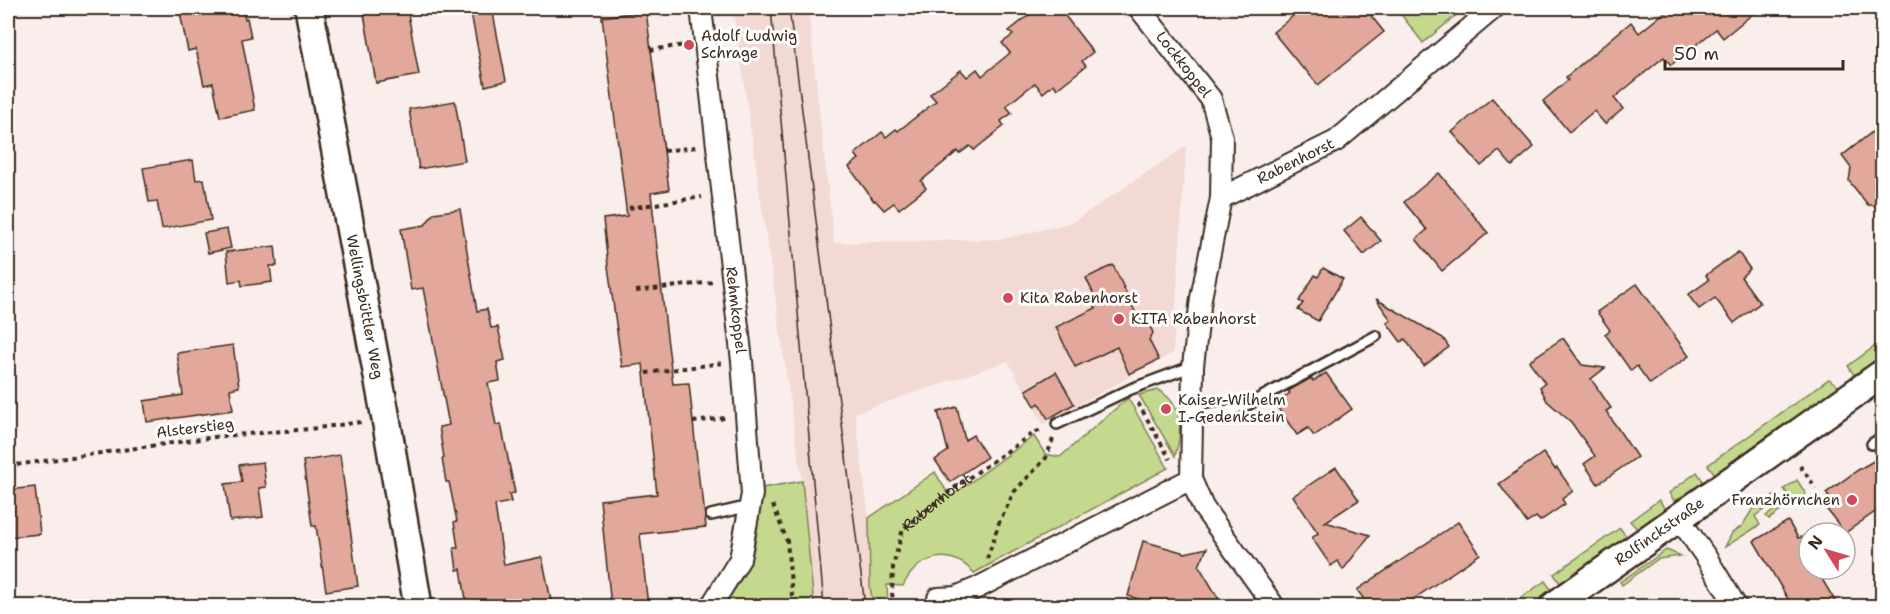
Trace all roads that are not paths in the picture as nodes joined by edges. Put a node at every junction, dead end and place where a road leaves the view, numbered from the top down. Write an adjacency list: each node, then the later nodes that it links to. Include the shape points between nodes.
1 (309, 8): 18 (main road, Wellingsbüttler Weg)
2 (701, 8): 14 (street, Rehmkoppel, via 742,361)
3 (1140, 8): 5 (street, Lockkoppel, via 1211,99 1222,137)
4 (1494, 8): 5 (street, Rabenhorst, via 1336,141)
5 (1221, 198): 7 (street, via 1201,298)
6 (1377, 336): 9 (lane, via 1250,404)
7 (1193, 366): 9 (street); 10 (lane, via 1131,389)
8 (1879, 384): 16 (main road, Rolfinckstraße)
9 (1192, 416): 13 (street)
10 (1057, 424)
11 (1882, 437): 12 (lane)
12 (1872, 444)
13 (1187, 481): 17 (street, via 976,588 956,597); 20 (street)
14 (750, 506): 15 (lane); 19 (street, Rehmkoppel, via 740,560)
15 (711, 515)
16 (1679, 518): 21 (main road, Rolfinckstraße); 22 (street)
17 (938, 598)
18 (418, 606)
19 (711, 606)
20 (1274, 606)
21 (1554, 606)
22 (1736, 606)

